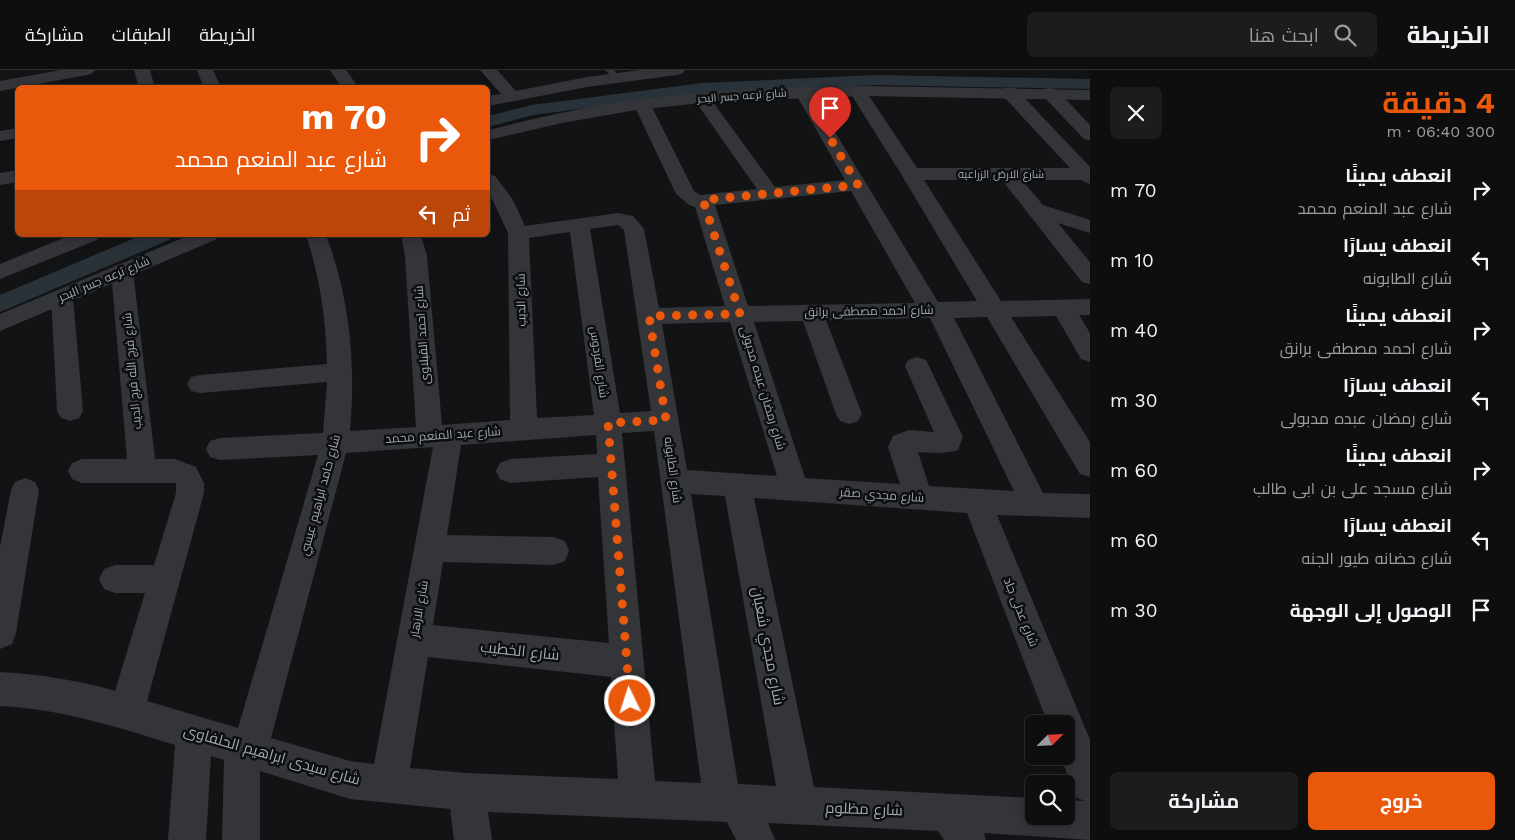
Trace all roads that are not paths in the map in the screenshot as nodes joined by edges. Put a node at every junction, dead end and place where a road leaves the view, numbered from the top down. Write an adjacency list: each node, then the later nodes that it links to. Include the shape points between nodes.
1 (87, 70): 7 (street)
2 (205, 70): 8 (street)
3 (338, 70): 9 (street)
4 (488, 70): 16 (street)
5 (676, 70): 6 (street)
6 (613, 74): 16 (street)
7 (19, 80): 10 (street)
8 (212, 85)
9 (349, 85)
10 (0, 86)
11 (802, 91): 12 (street, شارع ترعه جسر البحر); 17 (street, شارع ترعه جسر البحر); 30 (street)
12 (857, 91): 13 (street, شارع ترعه جسر البحر); 24 (street)
13 (1009, 92): 14 (street, شارع ترعه جسر البحر); 27 (street)
14 (1050, 93): 15 (street, شارع ترعه جسر البحر); 22 (street)
15 (1090, 95)
16 (512, 96): 18 (street)
17 (701, 98): 19 (street, شارع ترعه جسر البحر); 31 (street)
18 (490, 102)
19 (643, 105): 21 (street, شارع ترعه جسر البحر, via 547,120); 32 (street, via 686,194)
20 (15, 134): 23 (street)
21 (490, 134)
22 (1090, 135)
23 (0, 136)
24 (911, 174): 25 (street, شارع الارض الزراعيه); 49 (street)
25 (1006, 174): 27 (street, شارع الارض الزراعيه); 33 (street)
26 (15, 176): 28 (street)
27 (1089, 176)
28 (0, 179)
29 (490, 183): 36 (street, شارع الديب, via 503,200)
30 (858, 185): 31 (street); 50 (street)
31 (770, 194): 32 (street)
32 (700, 200): 52 (street, شارع رمضان عبده مدبولى)
33 (1034, 209): 35 (street); 45 (street)
34 (579, 225): 36 (street, شارع الطابونه); 53 (street, شارع الطابونه, via 618,220 631,224); 62 (street, شارع الفردوس)
35 (1090, 227)
36 (518, 234): 63 (street, شارع الديب)
37 (36, 237): 42 (street)
38 (85, 237): 42 (street)
39 (203, 237): 43 (street, شارع ترعه جسر البحر)
40 (317, 237): 57 (street, شارع حامد ابراهيم عيسي, via 334,302 341,351)
41 (411, 237): 64 (street, شارع احمد القبلاوى)
42 (37, 257): 44 (street)
43 (122, 271): 46 (street, شارع ترعه جسر البحر); 71 (street, شارع فرج الله فرج الديب)
44 (0, 272)
45 (1090, 277)
46 (62, 297): 54 (street, شارع ترعه جسر البحر); 59 (street)
47 (1062, 307): 48 (street, شارع احمد مصطفى برانق); 49 (street, شارع احمد مصطفى برانق); 55 (street)
48 (1090, 307)
49 (994, 309): 50 (street, شارع احمد مصطفى برانق); 68 (street)
50 (935, 310): 51 (street, شارع احمد مصطفى برانق); 78 (street)
51 (812, 313): 52 (street, شارع احمد مصطفى برانق); 60 (street)
52 (740, 314): 53 (street, شارع احمد مصطفى برانق); 74 (street, شارع رمضان عبده مدبولى)
53 (649, 316): 61 (street, شارع الطابونه)
54 (0, 323)
55 (1090, 353)
56 (917, 366): 76 (street, via 950,437 945,443 909,441 903,444)
57 (340, 372): 58 (street); 65 (street, شارع حامد ابراهيم عيسي)
58 (200, 384)
59 (70, 411)
60 (849, 414)
61 (666, 420): 62 (street, شارع عبد المنعم محمد); 72 (street, شارع الطابونه)
62 (608, 423): 63 (street, شارع عبد المنعم محمد); 67 (street, شارع الفردوس)
63 (524, 430): 64 (street, شارع عبد المنعم محمد)
64 (439, 435): 65 (street, شارع عبد المنعم محمد); 80 (street, شارع الازهار)
65 (335, 443): 66 (street, شارع عبد المنعم محمد); 92 (street, شارع حامد ابراهيم عيسي)
66 (220, 449)
67 (611, 465): 70 (street); 86 (street, شارع الفردوس)
68 (1090, 466)
69 (82, 471): 71 (street)
70 (510, 471)
71 (142, 472): 83 (street, via 175,472 186,475 190,483 190,493)
72 (675, 481): 73 (street, شارع مجدي صقر); 97 (street, شارع الطابونه)
73 (737, 486): 74 (street, شارع مجدي صقر); 98 (street, شارع مجدي شعبان)
74 (795, 489): 76 (street, شارع مجدي صقر)
75 (25, 490): 84 (street)
76 (918, 497): 77 (street, شارع مجدي صقر)
77 (977, 501): 78 (street, شارع مجدي صقر); 89 (street, شارع عدلى جاد)
78 (1035, 505): 79 (street, شارع مجدي صقر)
79 (1090, 506)
80 (429, 548): 81 (street); 85 (street, شارع الازهار)
81 (554, 551)
82 (116, 579): 83 (street)
83 (165, 579): 88 (street)
84 (0, 633)
85 (413, 639): 86 (street, شارع الخطيب); 93 (street, شارع الازهار)
86 (627, 662): 96 (street, شارع الفردوس)
87 (0, 689): 88 (street, شارع سيدى ابراهيم الحلفاوى, via 92,702)
88 (126, 712): 90 (street, شارع سيدى ابراهيم الحلفاوى)
89 (1062, 715)
90 (194, 734): 92 (street, شارع سيدى ابراهيم الحلفاوى); 101 (street)
91 (1075, 748): 94 (street, شارع عدلى جاد)
92 (246, 749): 93 (street, شارع سيدى ابراهيم الحلفاوى, via 350,780); 102 (street)
93 (389, 784): 95 (street, شارع سيدى ابراهيم الحلفاوى)
94 (1090, 785)
95 (467, 792): 96 (street, شارع سيدى ابراهيم الحلفاوى); 103 (street)
96 (638, 799): 97 (street, شارع مظلوم)
97 (730, 803): 98 (street, شارع مظلوم); 104 (street, شارع الطابونه)
98 (799, 806): 100 (street, شارع مظلوم)
99 (1090, 821): 100 (street, شارع مظلوم)
100 (957, 826)
101 (187, 840)
102 (241, 840)
103 (472, 840)
104 (756, 840)

